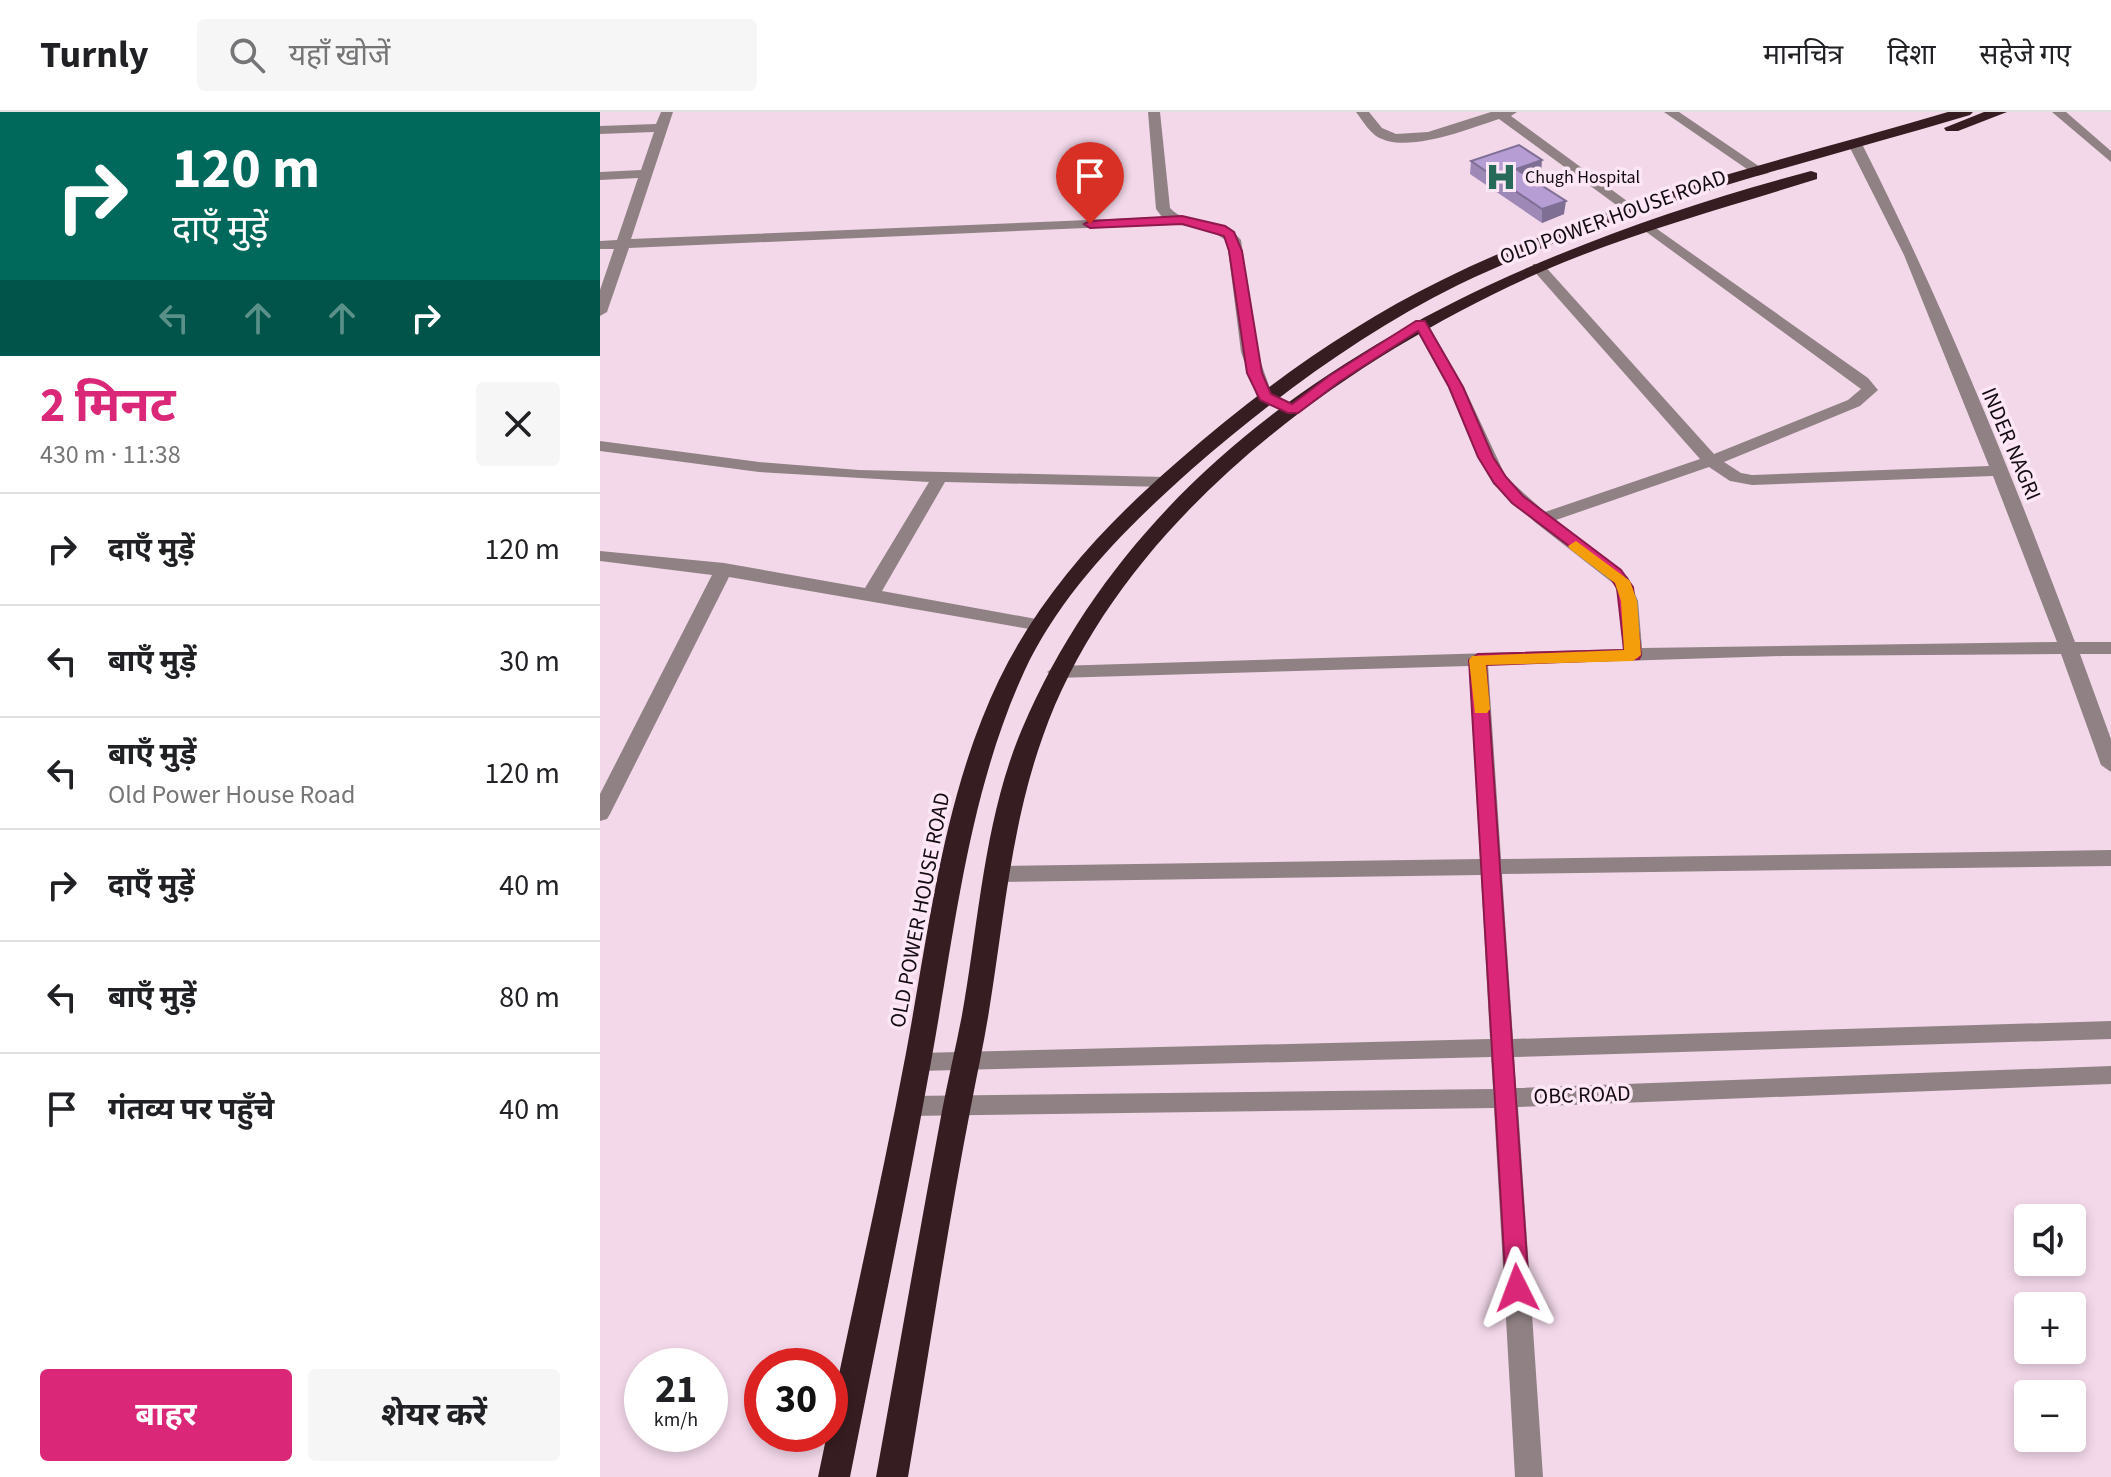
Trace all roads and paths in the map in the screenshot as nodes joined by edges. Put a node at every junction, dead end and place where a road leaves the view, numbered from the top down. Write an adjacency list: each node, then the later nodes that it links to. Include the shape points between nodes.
1 (667, 112): 9 (street)
2 (1154, 112): 16 (street, via 1163,209)
3 (1362, 112): 8 (street, via 1377,130 1397,138)
4 (1670, 112): 13 (street)
5 (1965, 112): 11 (highway, OLD POWER HOUSE ROAD)
6 (1999, 112): 11 (highway, OLD POWER HOUSE ROAD)
7 (2058, 112): 12 (street)
8 (1503, 113): 17 (street)
9 (662, 128): 10 (street); 14 (street)
10 (600, 130)
11 (1860, 152): 13 (highway, OLD POWER HOUSE ROAD); 17 (highway, OLD POWER HOUSE ROAD); 27 (street, INDER NAGRI, via 1911,255)
12 (2111, 158)
13 (1762, 173): 17 (highway, OLD POWER HOUSE ROAD)
14 (646, 174): 15 (street); 18 (street)
15 (600, 176)
16 (1182, 220): 18 (street); 23 (street, via 1220,229 1234,240 1249,352)
17 (1643, 220): 20 (highway, OLD POWER HOUSE ROAD); 23 (highway, OLD POWER HOUSE ROAD, via 1495,262 1422,296); 26 (street, via 1870,390 1854,403)
18 (623, 244): 19 (street); 21 (street)
19 (600, 245)
20 (1538, 267): 22 (highway, OLD POWER HOUSE ROAD); 26 (street)
21 (600, 312)
22 (1421, 324): 24 (highway, OLD POWER HOUSE ROAD); 30 (street, via 1499,480)
23 (1265, 397): 24 (street); 29 (highway, OLD POWER HOUSE ROAD)
24 (1293, 410): 39 (highway, OLD POWER HOUSE ROAD, via 1178,512 1128,566)
25 (600, 446): 28 (street, via 759,467)
26 (1711, 461): 27 (street, via 1736,477 1752,480); 30 (street)
27 (1998, 471): 36 (street, INDER NAGRI)
28 (939, 478): 29 (street); 33 (street)
29 (1165, 482): 34 (highway, OLD POWER HOUSE ROAD, via 1092,556)
30 (1542, 519): 37 (street, via 1622,581)
31 (600, 556): 32 (street)
32 (724, 569): 33 (street); 41 (street)
33 (870, 595): 34 (street)
34 (1041, 625): 47 (highway, OLD POWER HOUSE ROAD, via 1015,666 964,801)
35 (2111, 648): 36 (street)
36 (2068, 650): 37 (street); 40 (street, INDER NAGRI)
37 (1633, 655): 38 (street)
38 (1478, 660): 39 (street); 43 (street)
39 (1056, 672): 44 (highway, OLD POWER HOUSE ROAD, via 1010,802)
40 (2111, 765)
41 (600, 814)
42 (2111, 858): 43 (street)
43 (1492, 867): 44 (street); 46 (street)
44 (998, 874): 48 (highway, OLD POWER HOUSE ROAD)
45 (2111, 1030): 46 (street)
46 (1504, 1047): 48 (street); 50 (street)
47 (918, 1062): 48 (street); 52 (highway, OLD POWER HOUSE ROAD)
48 (968, 1062): 51 (highway, OLD POWER HOUSE ROAD)
49 (2111, 1075): 50 (street, OBC ROAD)
50 (1506, 1098): 51 (street, OBC ROAD); 55 (street)
51 (957, 1104): 52 (street, OBC ROAD); 54 (highway, OLD POWER HOUSE ROAD)
52 (908, 1106): 53 (highway, OLD POWER HOUSE ROAD)
53 (834, 1477)
54 (892, 1477)
55 (1529, 1477)

